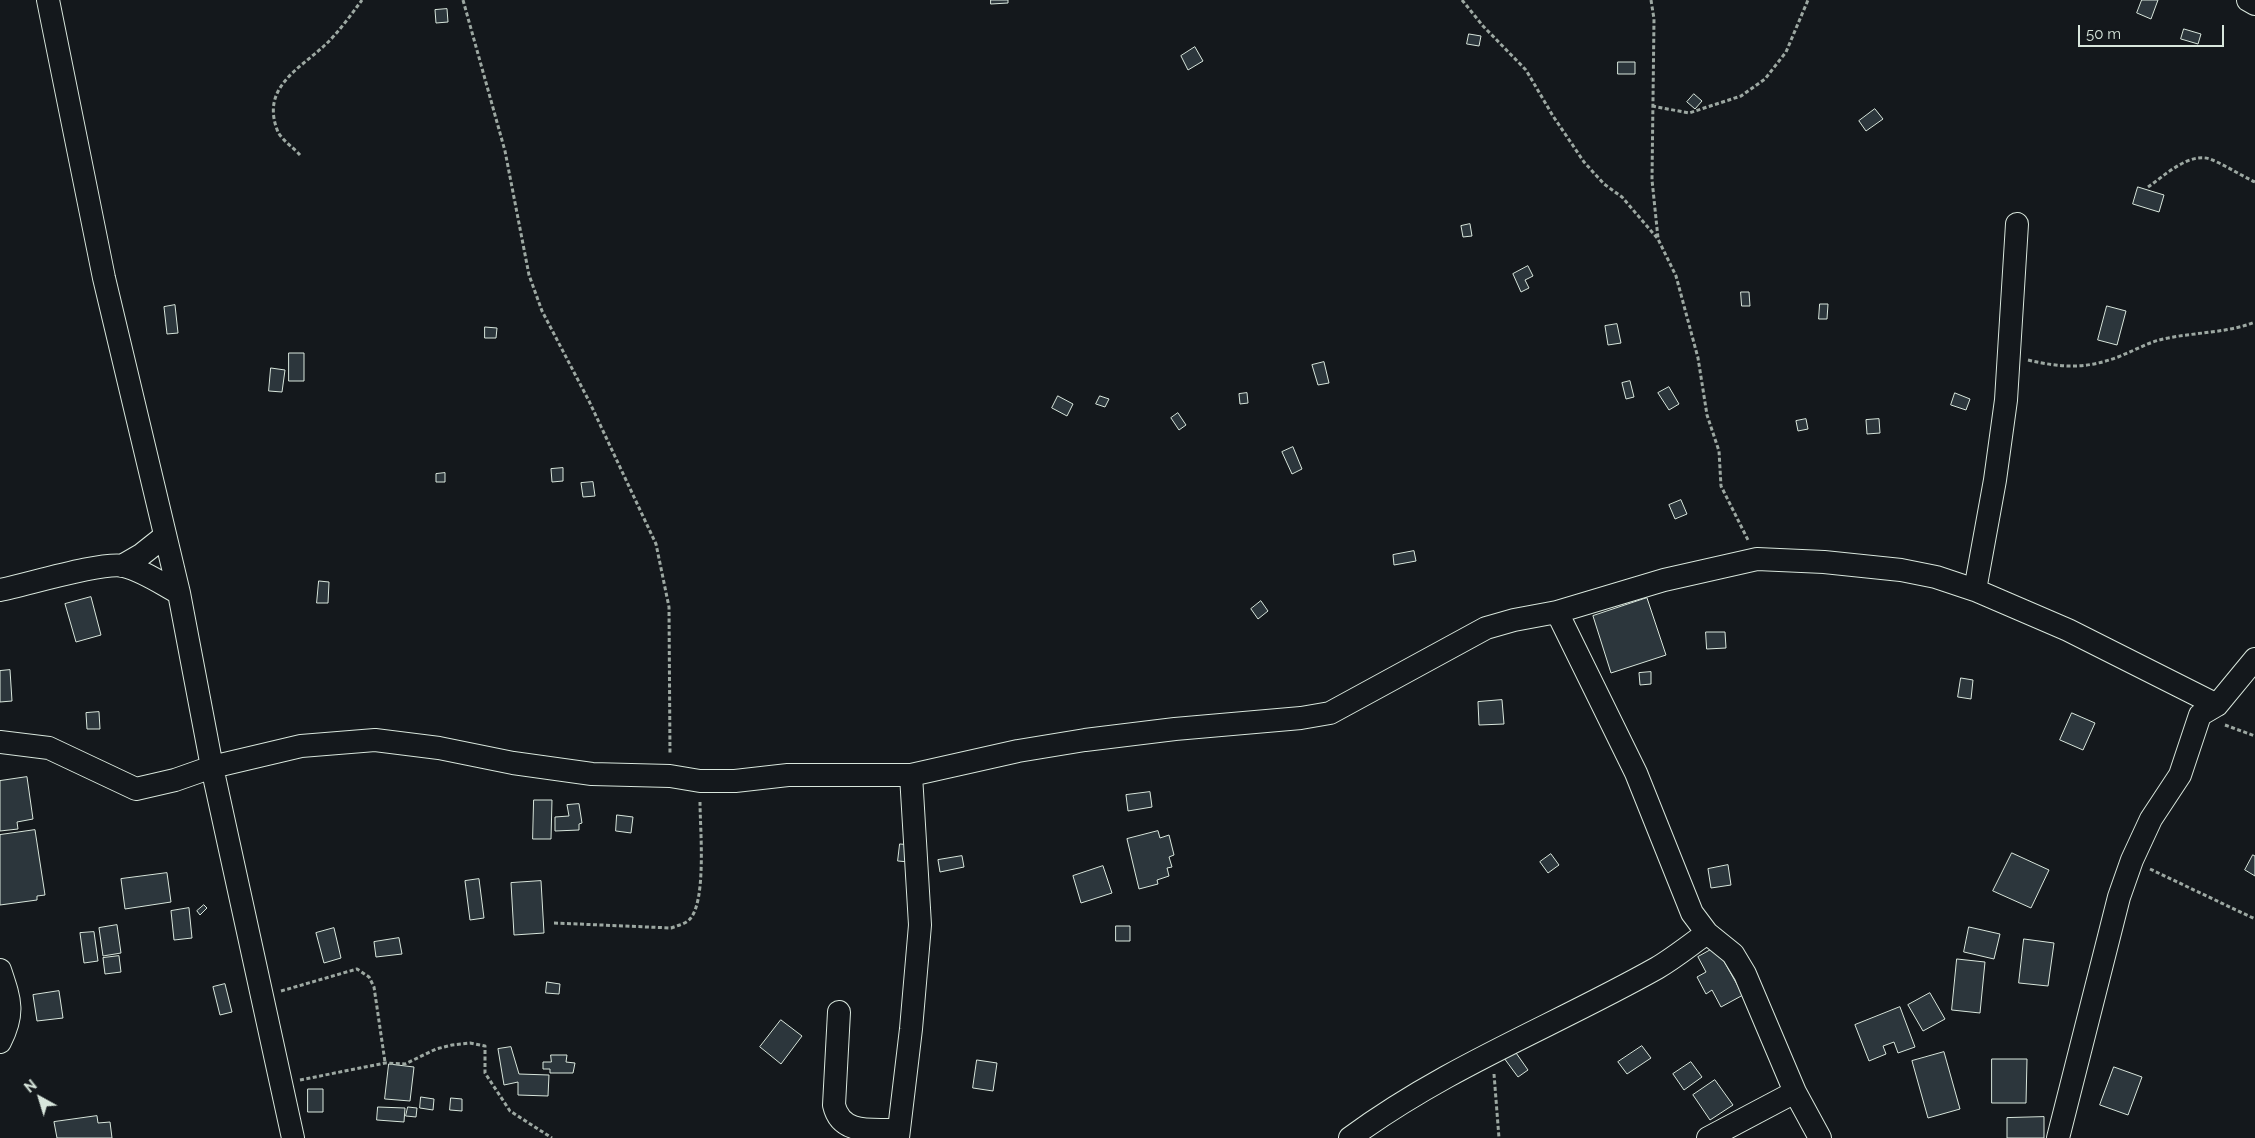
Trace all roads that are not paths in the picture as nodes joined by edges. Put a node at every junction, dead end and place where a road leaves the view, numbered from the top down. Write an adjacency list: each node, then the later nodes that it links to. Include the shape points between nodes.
1 (48, 0): 5 (street, via 104,278)
2 (2248, 0): 3 (street)
3 (2255, 4)
4 (2017, 224): 8 (street, via 2006,400)
5 (165, 536): 6 (street); 9 (street)
6 (122, 566): 7 (street, via 100,567); 9 (street)
7 (0, 590)
8 (1975, 590): 10 (street, via 1901,570 1757,559 1664,580); 12 (street, via 2068,630)
9 (179, 593): 14 (street)
10 (1557, 612): 15 (street, via 1486,628 1330,713 1085,740 1018,751); 16 (street, via 1636,773 1692,913)
11 (2255, 659): 12 (street)
12 (2217, 705): 26 (street, via 2200,715 2180,775 2151,819 2132,860 2119,897)
13 (0, 742): 14 (street, via 48,748 136,790)
14 (212, 767): 15 (street, via 301,746 375,740 592,774 670,776 700,781 788,775); 22 (street)
15 (910, 776): 21 (street, via 920,925)
16 (1707, 933): 20 (street, via 1733,954 1745,974); 23 (street, via 1658,967 1492,1051 1386,1111)
17 (0, 970): 19 (street, via 10,1000 8,1024)
18 (839, 1012): 21 (street, via 836,1116 852,1128)
19 (0, 1042)
20 (1795, 1092): 24 (street); 25 (street)
21 (898, 1134)
22 (293, 1138)
23 (1350, 1138)
24 (1708, 1138)
25 (1820, 1138)
26 (2058, 1138)

